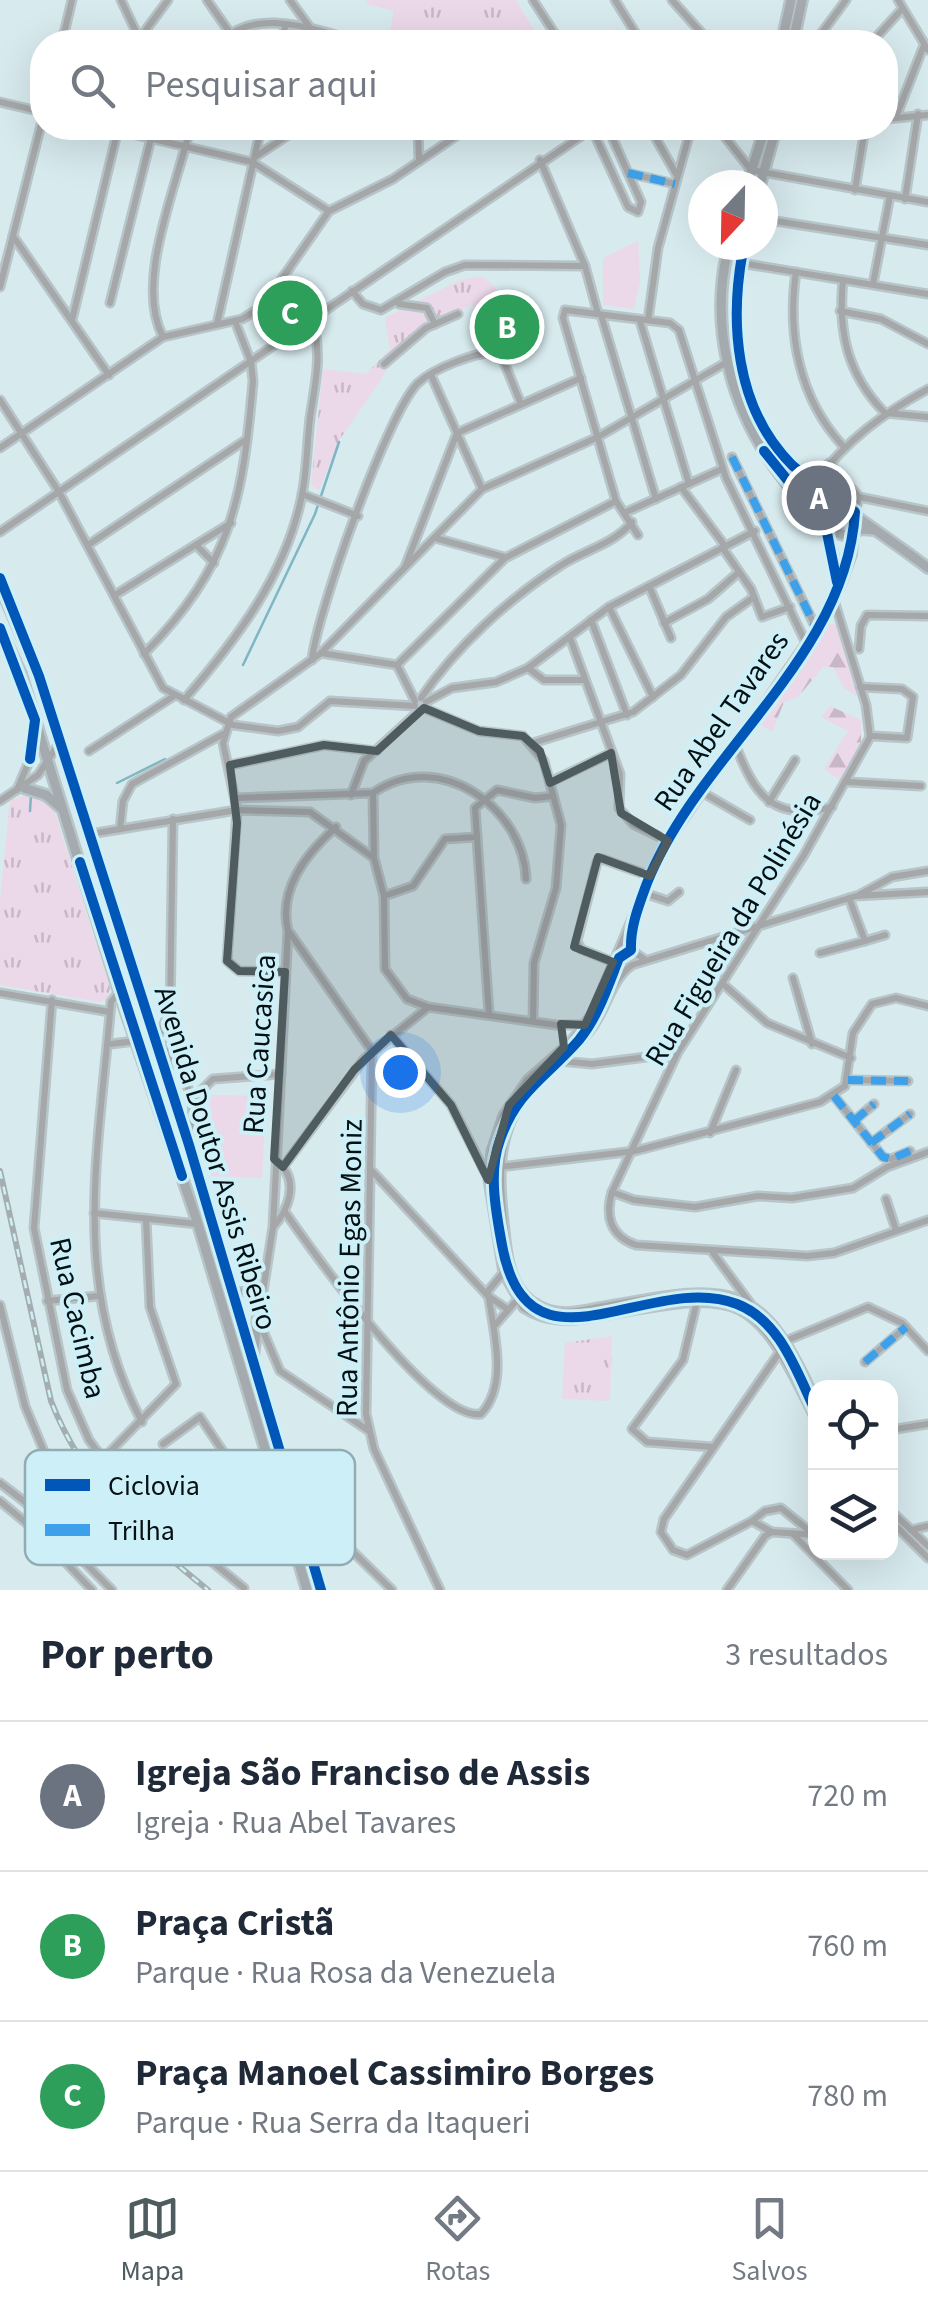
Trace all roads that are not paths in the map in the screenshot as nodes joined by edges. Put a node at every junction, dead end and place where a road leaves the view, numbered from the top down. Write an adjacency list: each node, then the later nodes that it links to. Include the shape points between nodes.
1 (72, 0): 15 (street)
2 (121, 0): 16 (street)
3 (168, 0): 17 (street)
4 (207, 0): 18 (street)
5 (290, 0): 21 (street)
6 (533, 0): 22 (street)
7 (615, 0): 23 (street)
8 (672, 0): 24 (street)
9 (791, 0): 25 (main road)
10 (802, 0): 26 (main road)
11 (846, 0): 27 (street)
12 (898, 0): 13 (street)
13 (902, 10): 28 (street); 29 (street)
14 (286, 24): 19 (street); 20 (street); 21 (street)
15 (65, 30)
16 (134, 30)
17 (146, 30)
18 (227, 30)
19 (238, 30)
20 (285, 30)
21 (312, 30)
22 (552, 30)
23 (634, 30)
24 (699, 30)
25 (785, 30)
26 (796, 30)
27 (824, 30)
28 (883, 30)
29 (926, 47): 32 (street)
30 (0, 102): 31 (street)
31 (30, 109)
32 (898, 111)
33 (918, 114): 34 (street); 35 (street); 66 (street)
34 (928, 115)
35 (898, 116)
36 (37, 140): 70 (street)
37 (115, 140): 93 (street)
38 (151, 140): 85 (street)
39 (160, 140): 54 (street)
40 (187, 140): 54 (street)
41 (258, 140): 55 (street)
42 (282, 140): 55 (street)
43 (418, 140): 57 (street)
44 (449, 140): 57 (street)
45 (572, 140): 56 (street)
46 (597, 140): 60 (street, via 635,212 641,202)
47 (613, 140): 60 (street)
48 (657, 140): 61 (street)
49 (687, 140): 61 (street)
50 (727, 140): 58 (street)
51 (761, 140): 58 (main road)
52 (773, 140): 59 (main road)
53 (863, 140): 64 (street)
54 (186, 146): 55 (street); 100 (street, via 151,287 152,314)
55 (253, 160): 68 (street); 97 (street)
56 (540, 160): 76 (street); 83 (street)
57 (418, 161): 68 (street)
58 (751, 170)
59 (765, 170)
60 (628, 173): 63 (street)
61 (677, 175): 63 (street)
62 (778, 182): 64 (street)
63 (675, 184): 95 (street)
64 (855, 190): 65 (street)
65 (890, 196): 66 (street); 71 (street)
66 (905, 198): 67 (street)
67 (928, 202)
68 (329, 211): 88 (street)
69 (778, 222): 71 (street)
70 (13, 236): 82 (street); 93 (street)
71 (882, 239): 72 (street); 81 (street)
72 (928, 245)
73 (726, 260): 78 (main road, Rua Abel Tavares)
74 (742, 260): 75 (main road)
75 (741, 263): 77 (street); 80 (main road)
76 (585, 266): 86 (street, via 465,266); 92 (street)
77 (796, 272): 79 (street); 124 (street, via 791,308 798,362 823,421)
78 (722, 280): 80 (main road); 87 (main road, Rua Abel Tavares)
79 (843, 280): 81 (street); 90 (street)
80 (738, 283): 89 (main road)
81 (873, 284): 84 (street)
82 (0, 287)
83 (352, 291): 86 (street, via 375,310); 94 (street)
84 (928, 294)
85 (110, 303)
86 (399, 304): 98 (street, via 427,308)
87 (719, 305): 89 (main road); 105 (main road, Rua Abel Tavares)
88 (263, 306): 96 (street); 101 (street)
89 (735, 306): 126 (main road, via 744,375)
90 (840, 311): 102 (street, via 881,319); 115 (street, via 852,365)
91 (458, 314): 98 (street)
92 (599, 314): 95 (street); 109 (street, via 563,314); 116 (street)
93 (72, 320): 107 (street)
94 (312, 320): 101 (street); 137 (street, via 319,360)
95 (644, 320): 110 (street, via 679,330); 112 (street)
96 (235, 321): 97 (street); 104 (street)
97 (217, 324): 100 (street)
98 (435, 324): 106 (street)
99 (476, 334): 103 (street)
100 (163, 336): 107 (street)
101 (284, 340): 104 (street)
102 (928, 344)
103 (485, 353): 108 (street); 114 (street, via 500,356)
104 (251, 362): 121 (street); 136 (street)
105 (726, 362): 110 (street); 128 (main road, Rua Abel Tavares)
106 (384, 364)
107 (109, 375): 119 (street)
108 (431, 375): 118 (street); 144 (street, via 401,407)
109 (581, 378): 114 (street); 120 (street)
110 (694, 380): 112 (street); 131 (street)
111 (928, 389): 115 (street)
112 (663, 399): 116 (street); 134 (street)
113 (0, 400): 119 (street)
114 (521, 404): 118 (street)
115 (884, 412): 117 (street); 124 (street)
116 (631, 418): 120 (street); 139 (street)
117 (928, 418)
118 (457, 433): 135 (street); 162 (street)
119 (22, 434): 123 (street); 136 (street)
120 (598, 437): 135 (street); 140 (street)
121 (248, 438): 146 (street); 154 (street)
122 (0, 440): 123 (street)
123 (10, 442): 125 (street)
124 (843, 446): 130 (street)
125 (0, 448)
126 (780, 450): 128 (main road); 129 (main road)
127 (732, 457): 180 (street)
128 (768, 458): 132 (main road, Rua Abel Tavares)
129 (792, 464): 132 (main road, via 782,467); 133 (main road)
130 (830, 464): 133 (street); 138 (street)
131 (722, 469): 134 (street); 149 (street)
132 (781, 477): 147 (main road, Rua Abel Tavares)
133 (815, 482): 142 (main road)
134 (685, 485): 139 (street); 156 (street)
135 (482, 490): 153 (street)
136 (59, 492): 150 (street); 154 (street)
137 (304, 495): 144 (street); 194 (street, via 270,583)
138 (859, 498): 141 (street); 142 (street)
139 (656, 499): 143 (street)
140 (616, 501): 143 (street); 159 (street)
141 (928, 511)
142 (854, 512): 148 (main road, Rua Abel Tavares); 151 (main road)
143 (624, 514): 145 (street)
144 (355, 515): 187 (street, via 321,611)
145 (632, 522): 152 (street); 195 (street, via 614,540 565,562 511,602)
146 (232, 523): 155 (street); 160 (street)
147 (826, 528): 148 (main road, via 838,534); 157 (main road, Rua Abel Tavares)
148 (854, 530): 151 (main road); 158 (main road, Rua Abel Tavares)
149 (754, 531): 156 (street); 173 (street)
150 (0, 532)
151 (881, 532): 161 (main road)
152 (638, 536)
153 (436, 538): 159 (street); 162 (street)
154 (88, 545): 168 (street)
155 (196, 545): 160 (street); 168 (street)
156 (723, 546): 163 (street); 166 (street)
157 (834, 550): 158 (main road); 167 (main road, Rua Abel Tavares)
158 (850, 554): 167 (main road, Rua Abel Tavares)
159 (505, 558): 188 (street)
160 (215, 564): 186 (street)
161 (928, 568)
162 (403, 571): 185 (street)
163 (739, 572): 170 (street); 178 (street)
164 (0, 578): 169 (street)
165 (0, 586): 169 (main road)
166 (649, 586): 172 (street); 178 (street)
167 (838, 588): 171 (street, Rua Abel Tavares)
168 (115, 595): 186 (street)
169 (3, 597): 202 (main road, Avenida Doutor Assis Ribeiro)
170 (754, 597): 173 (street, via 762,617); 193 (street, via 726,616 686,669)
171 (834, 600): 174 (street, Rua Abel Tavares); 177 (street, Rua Figueira da Polinésia)
172 (610, 607): 176 (street); 193 (street)
173 (790, 607): 183 (street)
174 (826, 614): 177 (street); 180 (street, Rua Abel Tavares)
175 (928, 616): 184 (street, via 867,615)
176 (591, 620): 181 (street); 196 (street)
177 (842, 622): 191 (street, Rua Figueira da Polinésia)
178 (664, 623): 182 (street)
179 (0, 628): 197 (main road, Avenida Doutor Assis Ribeiro)
180 (816, 628): 183 (street, Rua Abel Tavares)
181 (570, 638): 189 (street); 190 (street)
182 (671, 638)
183 (806, 643): 204 (street, Rua Abel Tavares)
184 (859, 650)
185 (321, 653): 187 (street); 188 (street)
186 (144, 654): 192 (street)
187 (312, 660): 198 (street)
188 (397, 665): 195 (street)
189 (528, 668): 190 (street, via 544,680); 195 (street, via 496,682 452,688)
190 (584, 680): 199 (street)
191 (860, 686): 201 (street, via 912,694 912,728 905,739); 212 (street, Rua Figueira da Polinésia, via 870,737)
192 (174, 696): 194 (street); 205 (street)
193 (652, 697): 196 (street)
194 (184, 700): 198 (street)
195 (420, 704): 198 (street, via 330,701 287,731); 203 (street, via 479,731 523,736); 206 (street)
196 (628, 715): 199 (street)
197 (35, 720): 209 (main road, Avenida Doutor Assis Ribeiro); 214 (street)
198 (227, 723): 200 (street)
199 (599, 724): 203 (street); 207 (street)
200 (222, 734): 210 (street); 229 (street, via 132,784)
201 (873, 736)
202 (60, 742): 209 (street); 230 (main road, Avenida Doutor Assis Ribeiro)
203 (534, 744): 211 (street)
204 (735, 744): 215 (street, Rua Abel Tavares); 222 (street, via 750,781)
205 (89, 751)
206 (376, 751): 210 (street, via 324,746); 217 (street, via 358,768)
207 (611, 753): 211 (street); 232 (street, via 621,778 621,813)
208 (795, 760): 222 (street)
209 (50, 762): 214 (street); 225 (main road, Avenida Doutor Assis Ribeiro)
210 (230, 765): 220 (street)
211 (550, 782): 218 (street)
212 (848, 782): 213 (street); 223 (street, Rua Figueira da Polinésia)
213 (921, 786)
214 (17, 791): 221 (street); 225 (main road, via 46,795)
215 (700, 791): 227 (street); 232 (street, Rua Abel Tavares)
216 (374, 793): 217 (street); 219 (street, via 418,780 456,784); 234 (street)
217 (351, 795): 220 (street)
218 (553, 796): 219 (street, via 504,790); 262 (street, via 561,825 559,855 534,963)
219 (486, 797): 231 (street, via 474,812); 237 (street, via 519,837)
220 (237, 798): 224 (street)
221 (0, 802)
222 (769, 802): 223 (street, via 802,812)
223 (834, 806): 244 (street, Rua Figueira da Polinésia)
224 (238, 810): 226 (street); 228 (street, via 301,810); 251 (street, via 227,961 239,971)
225 (65, 812): 233 (main road, Avenida Doutor Assis Ribeiro)
226 (173, 819): 229 (street); 260 (street)
227 (750, 820)
228 (336, 828): 234 (street); 245 (street, Rua Caucasica, via 293,882)
229 (120, 829): 230 (street)
230 (89, 834): 233 (main road); 267 (main road, Avenida Doutor Assis Ribeiro)
231 (477, 837): 241 (street, via 445,839 413,886); 261 (street)
232 (668, 840): 236 (street, Rua Abel Tavares)
233 (78, 856): 255 (main road, Avenida Doutor Assis Ribeiro)
234 (374, 858): 241 (street)
235 (928, 871): 242 (street, via 892,877)
236 (650, 876): 240 (street, Rua Abel Tavares); 250 (street, via 597,862 577,941)
237 (526, 879)
238 (679, 892): 240 (street, via 668,901)
239 (928, 892): 242 (street)
240 (644, 893): 243 (street, Rua Abel Tavares)
241 (384, 896): 258 (street, via 388,976 407,999)
242 (853, 897): 244 (street); 247 (street)
243 (639, 905): 249 (street, via 630,950); 250 (street, Rua Abel Tavares)
244 (761, 926): 249 (street); 253 (street, Rua Figueira da Polinésia)
245 (288, 931): 251 (street, Rua Caucasica); 274 (street)
246 (885, 935): 247 (street)
247 (865, 941): 248 (street)
248 (820, 953)
249 (644, 959): 263 (street, via 620,975)
250 (613, 962): 265 (street, Rua Abel Tavares)
251 (285, 972): 281 (street, Rua Caucasica)
252 (793, 978): 271 (street)
253 (722, 983): 271 (street, via 755,1015); 275 (street, Rua Figueira da Polinésia)
254 (0, 992): 256 (street)
255 (119, 992): 259 (street); 269 (main road, Avenida Doutor Assis Ribeiro)
256 (52, 1000): 259 (street); 318 (street, Rua Cacimba, via 34,1228)
257 (928, 1006): 276 (street, via 896,998 872,1004 854,1033)
258 (428, 1007): 261 (street); 268 (street)
259 (110, 1012): 270 (street)
260 (170, 1014): 266 (street); 267 (main road)
261 (488, 1014): 262 (street)
262 (533, 1021): 264 (street)
263 (595, 1024): 265 (street); 273 (street)
264 (556, 1025): 265 (street); 272 (street)
265 (584, 1025): 272 (street, Rua Abel Tavares)
266 (172, 1032): 282 (street); 287 (street)
267 (154, 1035): 282 (main road, Avenida Doutor Assis Ribeiro)
268 (391, 1036): 274 (street); 300 (street, via 451,1105)
269 (135, 1042): 270 (street); 307 (main road, Avenida Doutor Assis Ribeiro)
270 (110, 1044): 304 (street)
271 (812, 1044): 276 (street)
272 (564, 1047): 277 (street, Rua Abel Tavares)
273 (576, 1048): 278 (street); 279 (street)
274 (372, 1051): 298 (street); 299 (street, Rua Antônio Egas Moniz)
275 (678, 1052): 279 (street); 293 (street, Rua Figueira da Polinésia)
276 (850, 1058): 283 (street)
277 (549, 1060): 278 (street); 300 (street, Rua Abel Tavares, via 503,1115)
278 (563, 1062): 279 (street); 297 (street, via 519,1107)
279 (592, 1064)
280 (736, 1070): 290 (street)
281 (280, 1074): 287 (street, via 220,1077); 296 (street, Rua Caucasica)
282 (167, 1078): 292 (main road, Avenida Doutor Assis Ribeiro)
283 (848, 1080): 284 (street); 285 (street)
284 (908, 1081)
285 (834, 1096): 289 (street); 290 (street)
286 (874, 1104): 289 (street)
287 (192, 1105): 292 (street)
288 (910, 1114): 291 (street)
289 (854, 1121): 291 (street)
290 (709, 1134): 293 (street)
291 (871, 1143): 294 (street, via 888,1160)
292 (189, 1145): 313 (main road, Avenida Doutor Assis Ribeiro)
293 (634, 1151): 297 (street); 301 (street, Rua Figueira da Polinésia)
294 (910, 1151)
295 (928, 1152): 301 (street, via 887,1166 853,1188 792,1198 690,1207)
296 (274, 1159): 298 (street, Rua Caucasica); 308 (street, Rua Caucasica)
297 (500, 1166): 315 (street, via 508,1256)
298 (282, 1167): 303 (street, Rua Caucasica, via 290,1180)
299 (371, 1170): 311 (street); 326 (street, Rua Antônio Egas Moniz)
300 (488, 1180): 312 (street, Rua Abel Tavares)
301 (612, 1192): 310 (street, via 608,1216 627,1242)
302 (886, 1199): 309 (street)
303 (284, 1212): 308 (street); 326 (street)
304 (94, 1213): 305 (street); 316 (street)
305 (146, 1219): 307 (street); 335 (street, via 150,1306 176,1380)
306 (928, 1220): 309 (street)
307 (198, 1224): 345 (main road, Avenida Doutor Assis Ribeiro)
308 (273, 1227): 314 (street, Rua Caucasica)
309 (896, 1230): 310 (street, via 828,1254)
310 (712, 1251): 321 (street)
311 (467, 1273): 312 (street, via 481,1279); 317 (street)
312 (500, 1275): 317 (street); 319 (street, Rua Abel Tavares)
313 (233, 1290): 314 (street); 332 (main road, Avenida Doutor Assis Ribeiro)
314 (263, 1293): 324 (street, Rua Caucasica)
315 (523, 1293): 319 (street); 321 (street, via 558,1312 695,1291)
316 (98, 1296): 318 (street); 335 (street, via 112,1354)
317 (488, 1296): 323 (street); 325 (street)
318 (48, 1301): 342 (street, Rua Cacimba, via 71,1402)
319 (516, 1301): 320 (street, via 565,1321); 323 (street)
320 (696, 1301): 330 (street, via 716,1301 748,1315); 340 (street, via 683,1360 632,1429 647,1442)
321 (751, 1304): 328 (street)
322 (0, 1305): 341 (street, via 25,1406)
323 (507, 1309): 325 (street)
324 (260, 1310): 332 (main road); 338 (street, via 276,1366)
325 (495, 1325): 326 (street, via 490,1404 481,1414 464,1413)
326 (369, 1327): 338 (street, Rua Antônio Egas Moniz)
327 (906, 1327): 328 (street, via 863,1308); 329 (street); 331 (street)
328 (788, 1340): 330 (street); 333 (street)
329 (928, 1351)
330 (781, 1352): 334 (street); 340 (street)
331 (865, 1362)
332 (252, 1364): 346 (main road, Avenida Doutor Assis Ribeiro)
333 (808, 1384)
334 (808, 1405)
335 (142, 1422): 343 (street)
336 (928, 1424): 337 (street)
337 (898, 1429)
338 (368, 1431): 374 (street, Rua Antônio Egas Moniz)
339 (163, 1444): 344 (street, via 200,1417)
340 (714, 1447): 352 (street, via 664,1519 663,1538 673,1550 692,1555)
341 (43, 1450)
342 (97, 1450)
343 (112, 1450)
344 (222, 1450)
345 (264, 1450)
346 (277, 1450)
347 (0, 1483): 349 (street)
348 (0, 1501): 351 (street)
349 (25, 1501)
350 (898, 1518): 356 (street)
351 (25, 1522)
352 (752, 1522): 354 (street, via 782,1508); 357 (street)
353 (928, 1526): 356 (street)
354 (808, 1529)
355 (898, 1529): 362 (street)
356 (911, 1530): 360 (street)
357 (772, 1532): 358 (street); 375 (street)
358 (791, 1532): 359 (street); 376 (street)
359 (808, 1533)
360 (928, 1546)
361 (355, 1554): 373 (street)
362 (928, 1558)
363 (68, 1565): 369 (street)
364 (88, 1565): 370 (street)
365 (217, 1565): 368 (street, Rua Cacimba)
366 (299, 1565): 371 (main road, Avenida Doutor Assis Ribeiro)
367 (312, 1565): 372 (main road, Avenida Doutor Assis Ribeiro)
368 (244, 1588)
369 (92, 1590)
370 (112, 1590)
371 (307, 1590)
372 (321, 1590)
373 (392, 1590)
374 (440, 1590)
375 (727, 1590)
376 (848, 1590)

